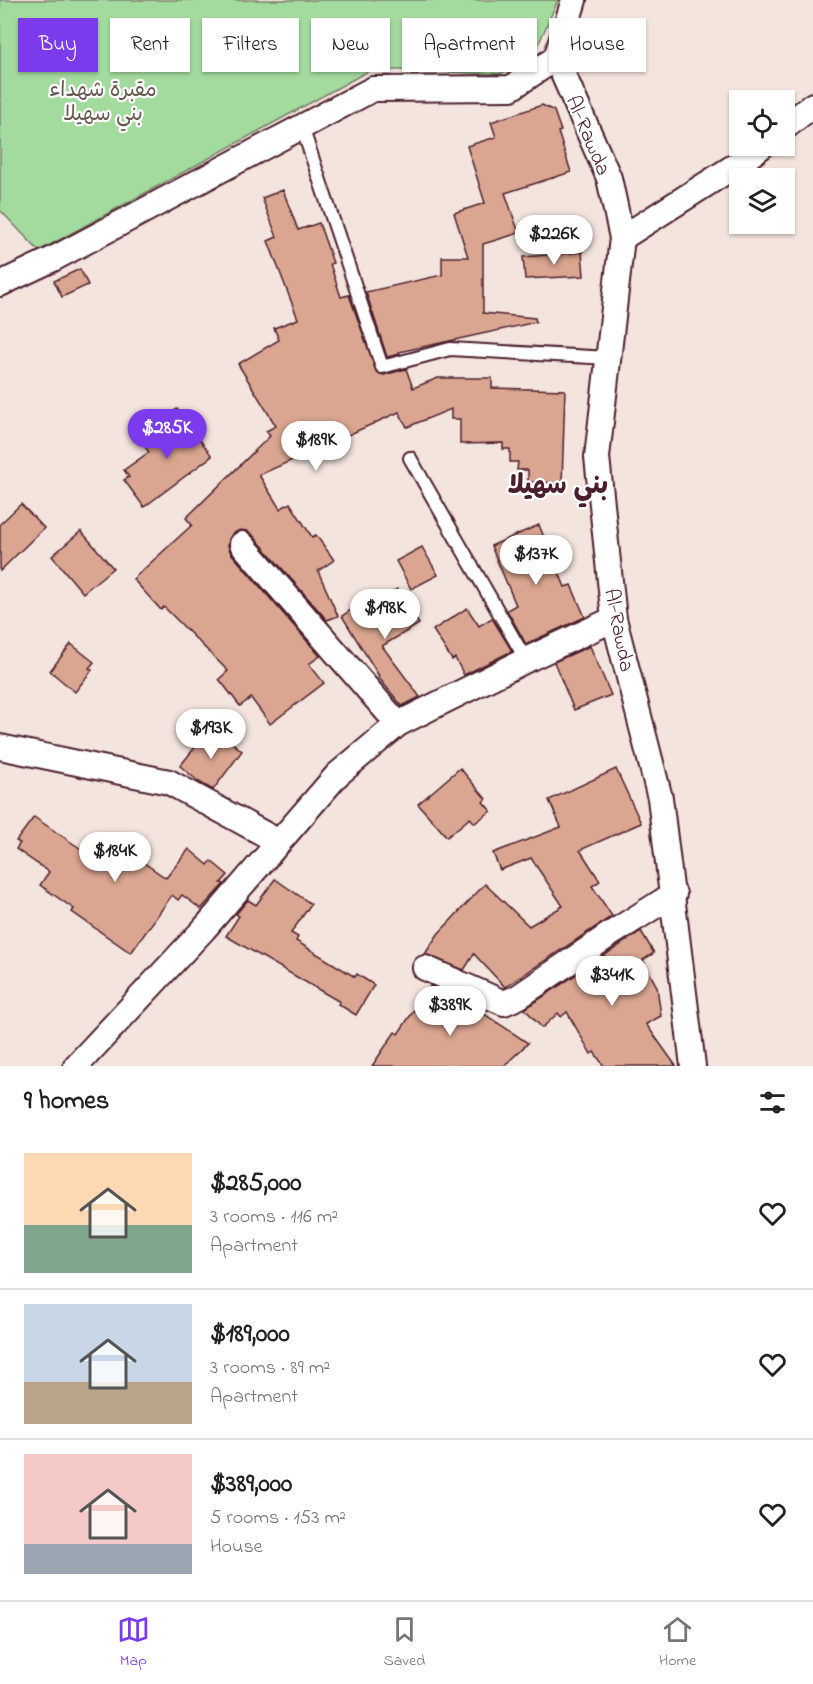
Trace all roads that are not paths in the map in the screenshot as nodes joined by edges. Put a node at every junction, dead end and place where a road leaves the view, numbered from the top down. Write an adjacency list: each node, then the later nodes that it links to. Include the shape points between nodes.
1 (574, 0): 2 (street)
2 (568, 18)
3 (549, 63): 7 (street, via 512,88 373,89)
4 (562, 72): 9 (street, Al-Rawda, via 609,178)
5 (813, 105): 6 (street)
6 (795, 119)
7 (302, 128): 10 (street); 11 (lane, via 382,367 450,349)
8 (749, 156): 9 (street)
9 (622, 238): 11 (street, Al-Rawda)
10 (0, 284)
11 (609, 358): 14 (street, Al-Rawda, via 597,457)
12 (410, 459): 15 (lane)
13 (242, 544): 16 (street)
14 (614, 619): 15 (street); 19 (street, Al-Rawda, via 660,798)
15 (526, 660): 16 (street)
16 (398, 724): 18 (street, via 337,775)
17 (0, 747): 18 (street, via 169,782)
18 (279, 842): 21 (street)
19 (674, 894): 20 (street, via 504,1003); 22 (street, Al-Rawda)
20 (425, 968)
21 (82, 1064)
22 (693, 1066)

